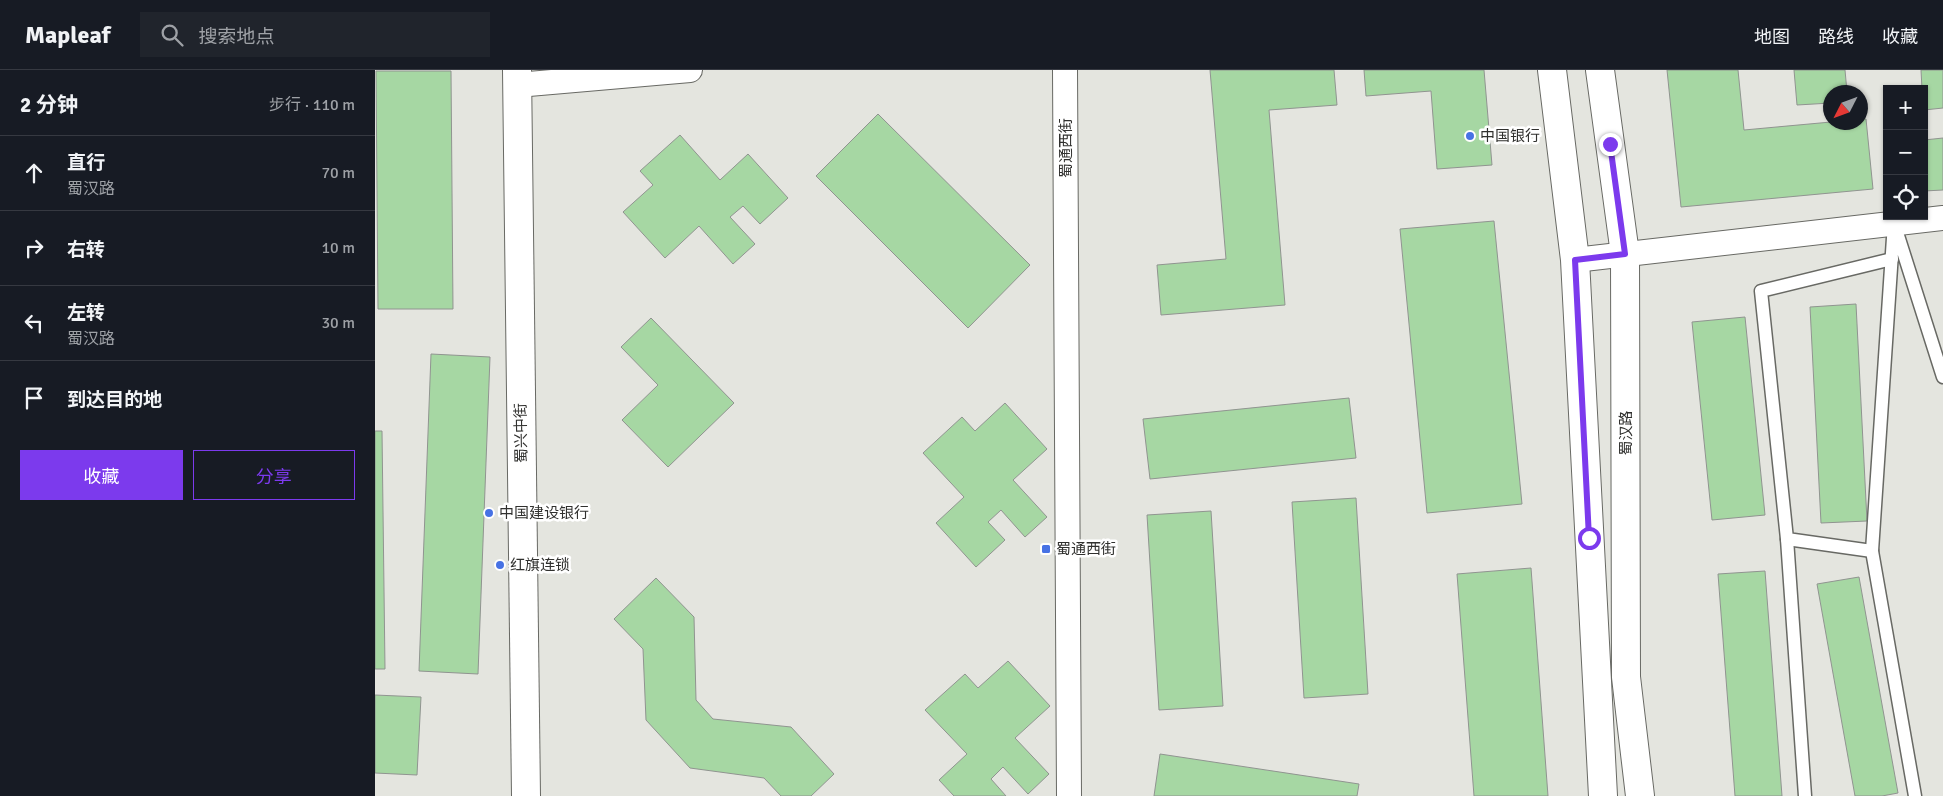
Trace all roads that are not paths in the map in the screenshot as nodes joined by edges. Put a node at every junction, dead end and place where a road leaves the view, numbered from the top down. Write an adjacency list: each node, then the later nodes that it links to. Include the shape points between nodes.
1 (691, 70): 5 (street)
2 (1065, 70): 15 (street, 蜀通西街)
3 (1552, 70): 10 (main road)
4 (1600, 70): 8 (main road, 蜀汉路)
5 (517, 78): 14 (main road, 蜀兴中街)
6 (1943, 218): 7 (street)
7 (1894, 223): 8 (street); 9 (lane); 11 (lane)
8 (1625, 254): 10 (street); 17 (main road, 蜀汉路, via 1626,677)
9 (1892, 259): 12 (lane, via 1761,291); 13 (lane)
10 (1575, 260): 16 (main road)
11 (1943, 377)
12 (1787, 539): 13 (lane); 18 (lane)
13 (1872, 551): 19 (lane)
14 (526, 796)
15 (1069, 796)
16 (1603, 796)
17 (1640, 796)
18 (1805, 796)
19 (1915, 796)

